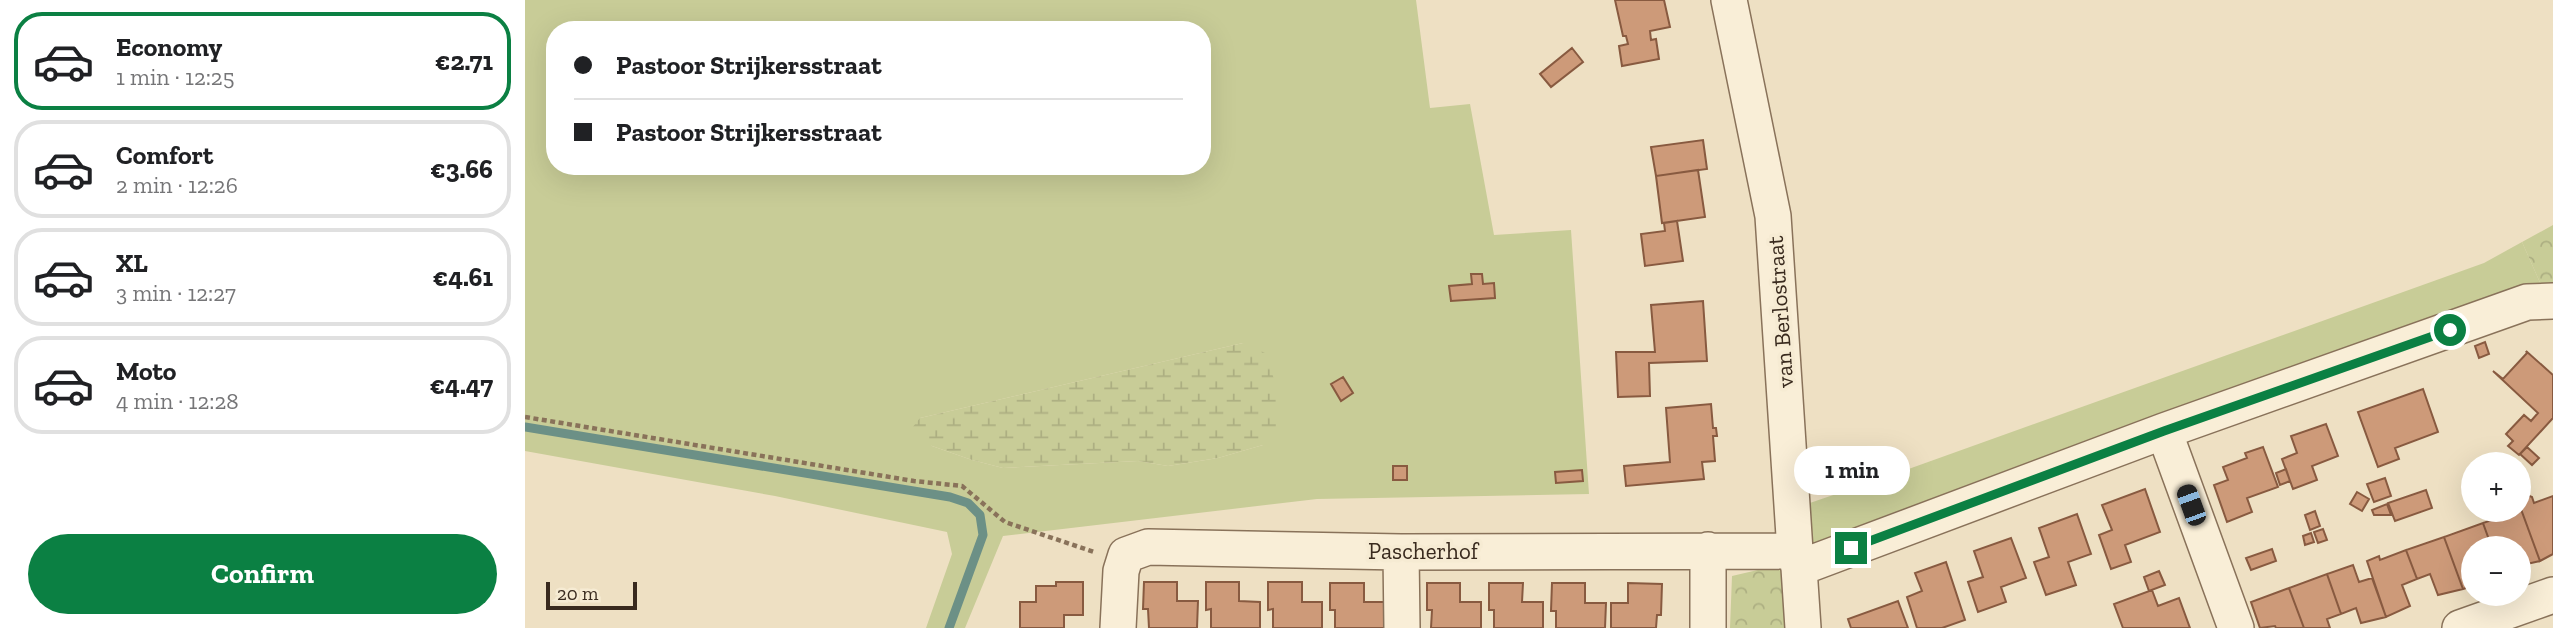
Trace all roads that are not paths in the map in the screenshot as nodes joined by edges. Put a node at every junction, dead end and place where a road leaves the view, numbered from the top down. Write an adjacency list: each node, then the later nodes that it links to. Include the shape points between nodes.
1 (1729, 0): 6 (street, van Berlostraat, via 1773,216)
2 (2553, 301): 3 (street, via 2527,302)
3 (2164, 431): 6 (street); 12 (street)
4 (1708, 550): 5 (street, Pascherhof); 6 (street, Pascherhof); 10 (street)
5 (1401, 552): 8 (street, Pascherhof, via 1148,547 1126,555); 9 (street)
6 (1797, 559): 11 (street, van Berlostraat)
7 (2553, 595): 13 (street)
8 (1118, 628)
9 (1402, 628)
10 (1708, 628)
11 (1803, 628)
12 (2236, 628)
13 (2460, 628)

